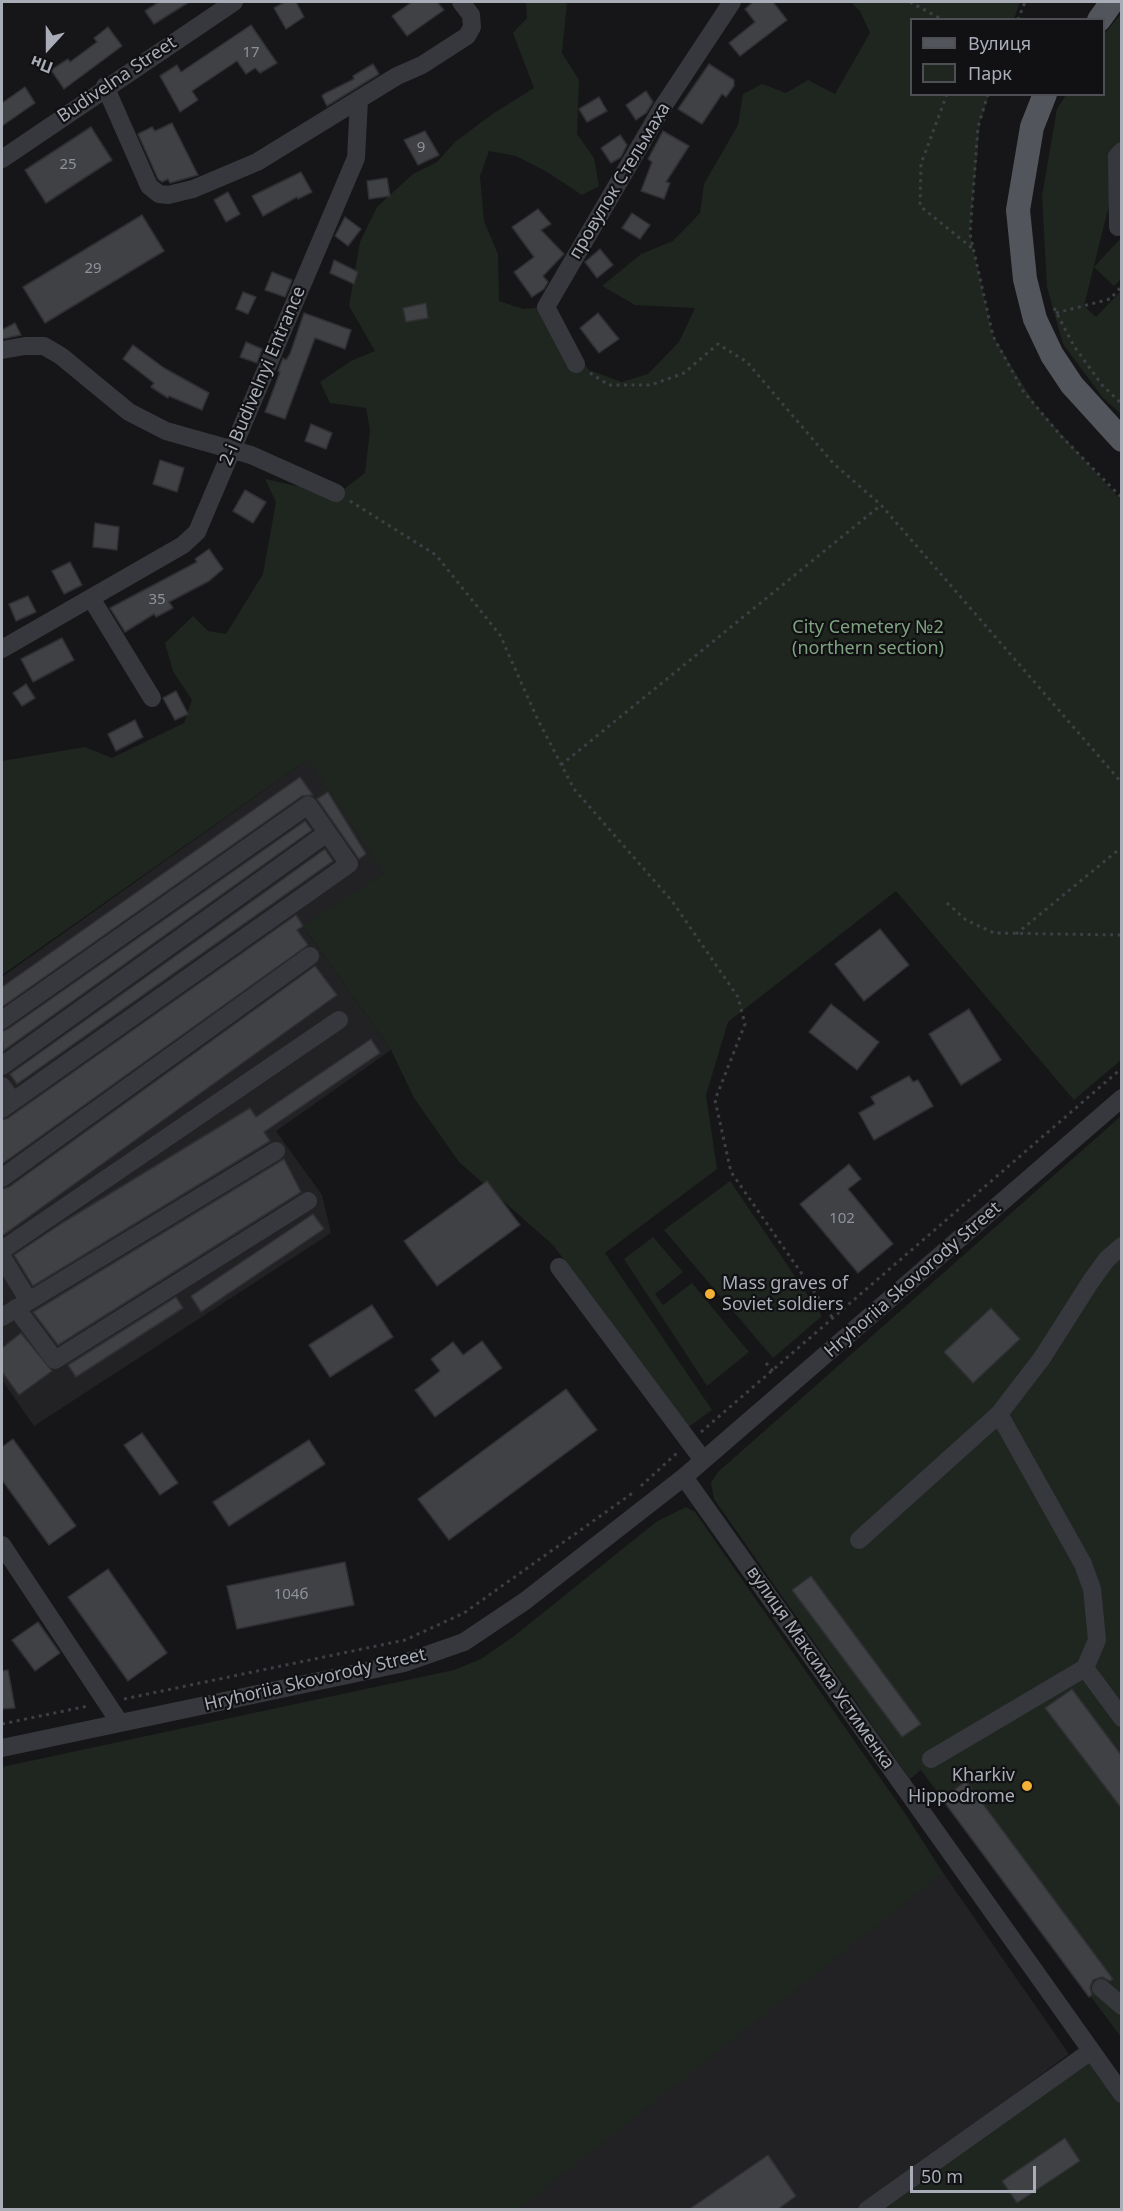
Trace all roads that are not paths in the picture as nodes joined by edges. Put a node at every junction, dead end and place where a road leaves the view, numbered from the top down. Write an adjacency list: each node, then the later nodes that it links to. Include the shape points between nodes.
1 (234, 2): 6 (street, Budivelna Street)
2 (461, 2): 8 (street, via 471,15 472,27 467,36)
3 (732, 2): 13 (street, провулок Стельмаха, via 663,108 546,307)
4 (1112, 2): 5 (main road)
5 (1100, 18)
6 (105, 86): 8 (street, via 149,186 168,195 193,189 257,162); 10 (street, Budivelna Street)
7 (1045, 96): 14 (main road, via 1032,127 1018,210 1025,279 1048,312 1052,355 1072,385)
8 (359, 100): 15 (street, 2-i Budivelnyi Entrance, via 356,158)
9 (1122, 151): 11 (street, via 1117,156)
10 (2, 159)
11 (1118, 227)
12 (2, 350): 15 (street, via 44,346 129,412 166,431)
13 (576, 364)
14 (1122, 440)
15 (231, 450): 16 (street); 17 (street, 2-i Budivelnyi Entrance, via 197,532 183,545)
16 (336, 493)
17 (91, 598): 18 (street, 2-i Budivelnyi Entrance); 19 (street)
18 (2, 649)
19 (152, 698)
20 (327, 833): 22 (street, via 308,805); 24 (street); 27 (street, via 349,864)
21 (310, 956): 29 (street)
22 (2, 1020)
23 (339, 1020): 32 (street)
24 (2, 1066)
25 (2, 1086): 27 (street)
26 (1122, 1098): 37 (street, Hryhoriia Skovorody Street)
27 (7, 1106)
28 (276, 1151): 35 (street)
29 (2, 1178)
30 (308, 1201): 35 (street, via 55,1360)
31 (1122, 1246): 36 (street, via 1107,1259 1042,1358)
32 (2, 1250)
33 (2, 1257): 35 (street)
34 (559, 1267): 37 (street)
35 (15, 1309)
36 (999, 1414): 39 (street); 41 (street, via 1083,1564 1092,1589 1097,1640)
37 (703, 1460): 38 (street, Hryhoriia Skovorody Street)
38 (684, 1477): 43 (street, Hryhoriia Skovorody Street, via 525,1601 464,1642 404,1663); 48 (street, вулиця Максима Устименка)
39 (859, 1540)
40 (2, 1545): 43 (street)
41 (1085, 1668): 42 (street); 45 (street)
42 (1122, 1718)
43 (120, 1723): 44 (street, Hryhoriia Skovorody Street)
44 (2, 1748)
45 (930, 1759)
46 (1101, 1988): 47 (street)
47 (1122, 2006)
48 (1090, 2051): 49 (street, вулиця Максима Устименка); 50 (street)
49 (1122, 2094)
50 (867, 2210)

